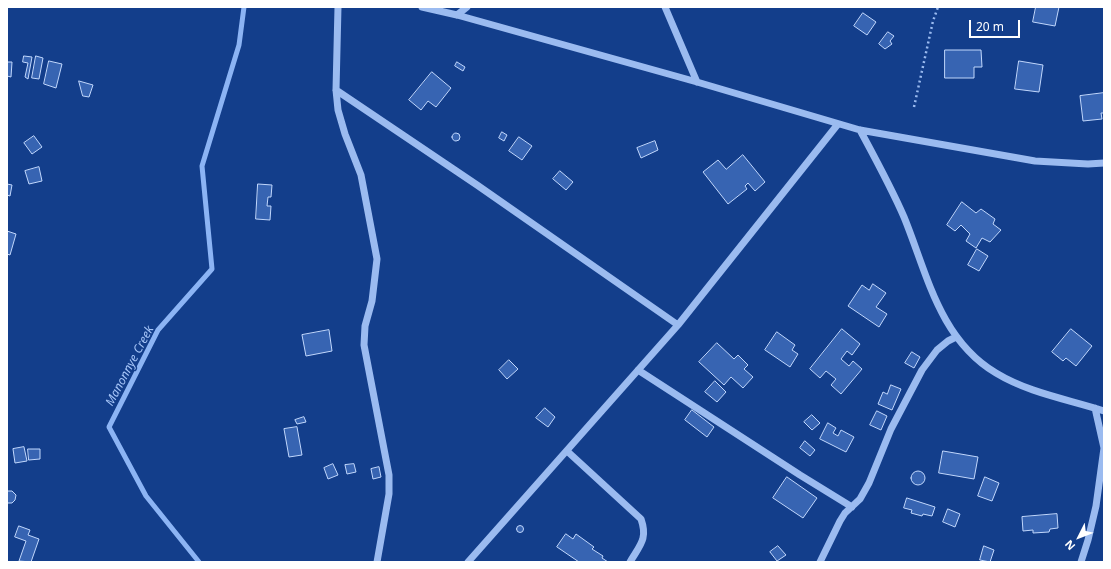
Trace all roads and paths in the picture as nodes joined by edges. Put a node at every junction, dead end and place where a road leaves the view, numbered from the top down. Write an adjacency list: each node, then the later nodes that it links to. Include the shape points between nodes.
1 (338, 7): 8 (street)
2 (422, 7): 6 (street)
3 (467, 7): 6 (street)
4 (665, 7): 7 (street)
5 (938, 7): 9 (path)
6 (457, 15): 7 (street)
7 (697, 82): 10 (street)
8 (336, 90): 13 (street); 20 (street, via 338,110 345,134 361,175 377,259 364,345 389,475 389,494)
9 (914, 107)
10 (838, 124): 11 (street); 13 (street)
11 (860, 130): 12 (street, via 1035,161); 14 (street, via 897,200 931,290)
12 (1104, 163)
13 (678, 325): 15 (street)
14 (956, 337): 16 (street, via 984,365 1014,383); 19 (street, via 937,350 922,370 891,429 869,483 860,499)
15 (638, 370): 18 (street); 19 (street)
16 (1095, 408): 17 (street); 24 (street, via 1104,448 1096,506)
17 (1104, 411)
18 (567, 451): 21 (street); 22 (street, via 641,520 644,539)
19 (852, 506): 23 (street, via 840,521)
20 (377, 562)
21 (468, 562)
22 (630, 562)
23 (820, 562)
24 (1081, 562)

